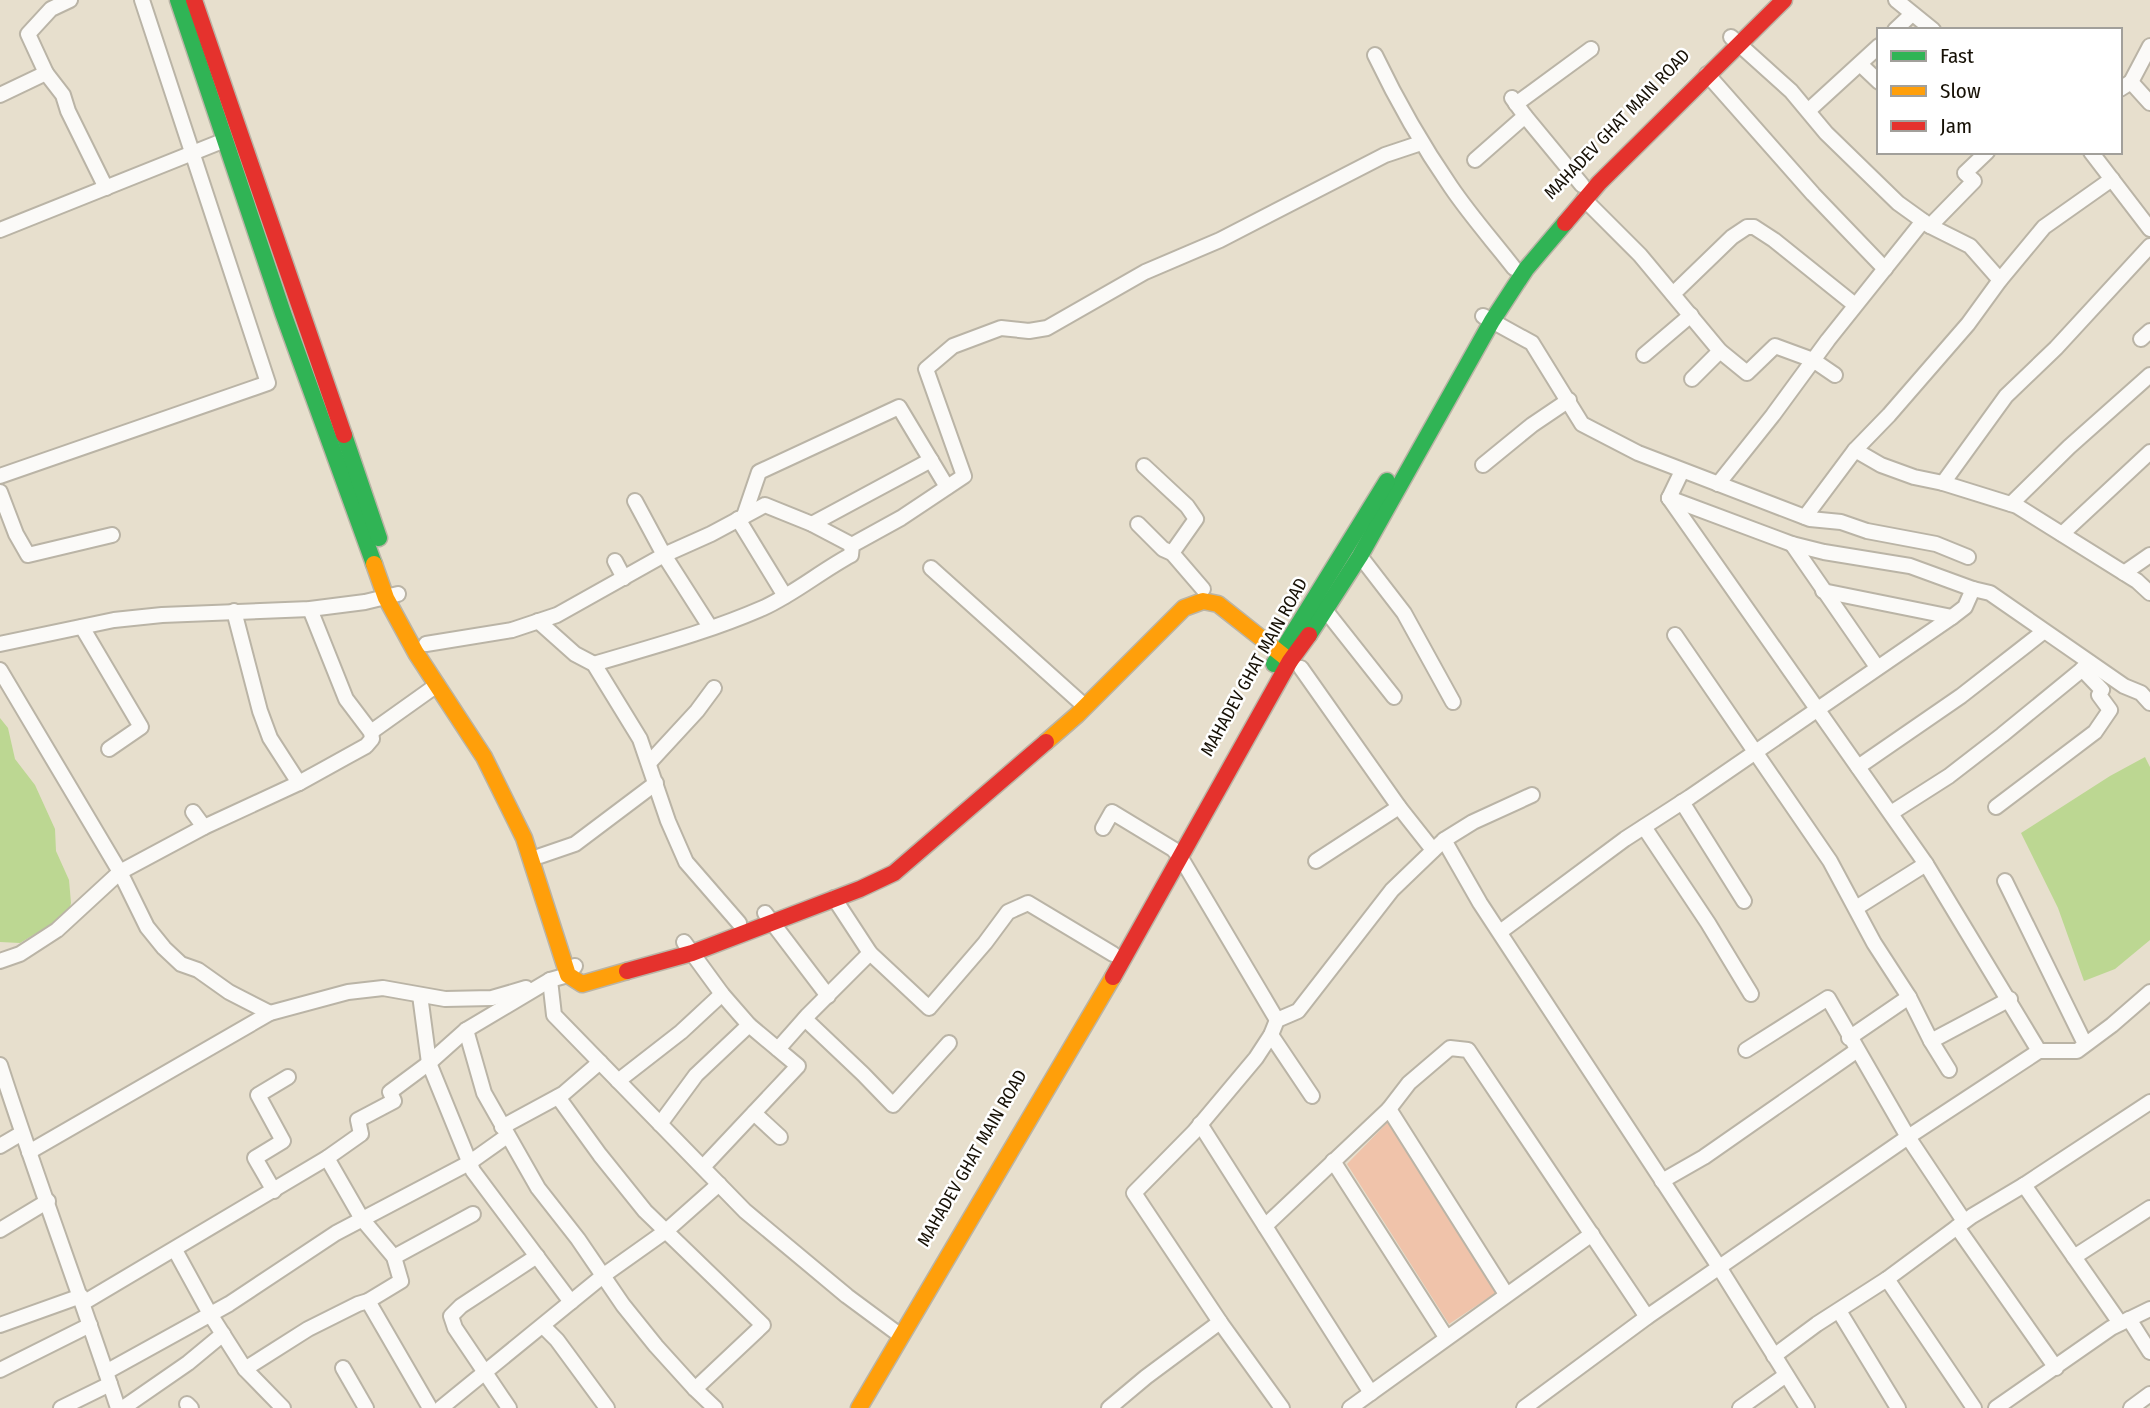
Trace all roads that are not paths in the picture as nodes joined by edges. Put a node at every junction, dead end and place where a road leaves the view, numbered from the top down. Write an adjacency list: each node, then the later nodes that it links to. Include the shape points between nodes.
1 (71, 0): 17 (street, via 51,9 28,34)
2 (142, 0): 27 (street)
3 (178, 0): 25 (street)
4 (194, 0): 87 (street)
5 (1769, 0): 11 (street, MAHADEV GHAT MAIN ROAD)
6 (1784, 0): 11 (street)
7 (1896, 0): 8 (street)
8 (1912, 14): 9 (street); 10 (street)
9 (1897, 28)
10 (1930, 28)
11 (1735, 40): 18 (street); 24 (street); 33 (street, MAHADEV GHAT MAIN ROAD, via 1646,118)
12 (2150, 46): 20 (street)
13 (1877, 48): 16 (street)
14 (1591, 49): 23 (street)
15 (1375, 55): 26 (street)
16 (1860, 64): 19 (street); 24 (street)
17 (46, 73): 21 (street); 32 (street, via 63,94)
18 (1707, 74): 33 (street); 39 (street)
19 (1877, 80)
20 (2126, 85): 22 (street)
21 (0, 94)
22 (2150, 103)
23 (1518, 106): 30 (street); 33 (street)
24 (1809, 110): 34 (street, via 1826,133)
25 (225, 140): 27 (street); 87 (street, via 283,313)
26 (1421, 143): 38 (street); 61 (street, via 1385,155 1220,240 1145,272 1047,328 1001,328 953,346 926,369 964,475)
27 (193, 153): 32 (street); 58 (street, via 268,383)
28 (1985, 154): 34 (street, via 1965,173 1974,181)
29 (2093, 154): 31 (street)
30 (1475, 160)
31 (2112, 179): 35 (street); 40 (street, via 2044,227)
32 (106, 188): 36 (street)
33 (1583, 192): 38 (street, MAHADEV GHAT MAIN ROAD, via 1553,217); 41 (street); 44 (street)
34 (1926, 224): 39 (street); 40 (street, via 1970,246)
35 (2150, 229)
36 (0, 230)
37 (2150, 246): 59 (street, via 2006,396)
38 (1514, 268): 44 (street, MAHADEV GHAT MAIN ROAD)
39 (1885, 269): 42 (street)
40 (2000, 280): 52 (street, via 1968,324)
41 (1674, 295): 42 (street, via 1732,237 1754,227); 43 (street)
42 (1855, 305): 47 (street)
43 (1691, 315): 45 (street); 46 (street)
44 (1488, 319): 51 (street, via 1532,343); 76 (street); 100 (street, MAHADEV GHAT MAIN ROAD, via 1456,359)
45 (1720, 351): 47 (street, via 1747,373 1775,346); 50 (street)
46 (1644, 355)
47 (1813, 360): 48 (street); 60 (street)
48 (1835, 375)
49 (2150, 375): 65 (street)
50 (1692, 379)
51 (1569, 400): 56 (street); 57 (street, via 1582,424)
52 (1855, 450): 59 (street, via 1892,469); 66 (street)
53 (2150, 452): 70 (street)
54 (931, 460): 61 (street); 67 (street, via 899,407 759,472); 68 (street)
55 (1144, 466): 74 (street, via 1196,519)
56 (1483, 466)
57 (1682, 471): 60 (street); 63 (street)
58 (0, 476)
59 (1943, 483): 65 (street)
60 (1718, 484): 66 (street)
61 (947, 487): 73 (street)
62 (0, 492): 71 (street, via 28,555)
63 (1669, 498): 72 (street); 111 (street)
64 (635, 500): 75 (street)
65 (2011, 504): 70 (street)
66 (1805, 517): 78 (street, via 1937,544)
67 (741, 518): 68 (street, via 765,505); 75 (street); 88 (street)
68 (812, 524): 73 (street)
69 (1138, 524): 74 (street)
70 (2062, 534): 81 (street)
71 (112, 535)
72 (1792, 544): 84 (street, via 1910,566); 85 (street)
73 (852, 545): 88 (street, via 851,555)
74 (1172, 553): 83 (street)
75 (664, 555): 82 (street); 95 (street)
76 (1360, 555): 91 (street); 109 (street, via 1404,613)
77 (2150, 555): 81 (street)
78 (1968, 557)
79 (615, 561): 82 (street)
80 (931, 568): 108 (street)
81 (2124, 573): 86 (street)
82 (624, 578): 93 (street)
83 (1203, 589): 100 (street, via 1220,594); 108 (street, via 1173,607)
84 (1973, 589): 92 (street, via 1965,607); 96 (street, via 1990,593)
85 (1823, 591): 92 (street); 103 (street)
86 (2150, 593)
87 (392, 596): 89 (street); 98 (street); 105 (street)
88 (785, 596): 95 (street)
89 (310, 609): 90 (street); 112 (street, via 346,699)
90 (234, 611): 94 (street, via 114,620); 117 (street, via 270,738)
91 (1326, 611): 100 (street); 107 (street)
92 (1952, 617): 103 (street)
93 (538, 621): 98 (street, via 512,631); 101 (street)
94 (82, 627): 99 (street); 113 (street, via 141,727)
95 (710, 627): 101 (street)
96 (2043, 632): 102 (street); 116 (street)
97 (1675, 635): 114 (street)
98 (426, 644): 130 (street, via 506,773)
99 (0, 645)
100 (1290, 656): 121 (street); 129 (street, MAHADEV GHAT MAIN ROAD); 135 (street, via 1218,604 1203,601 1184,608 1077,715 915,856 894,873)
101 (594, 664): 115 (street)
102 (2086, 666): 110 (street, via 2141,693); 122 (street, via 2110,710 2095,732); 124 (street, via 1949,776)
103 (1877, 667): 111 (street)
104 (0, 670): 133 (street)
105 (437, 685): 112 (street); 145 (street, via 484,757 524,838 543,905)
106 (714, 688): 115 (street)
107 (1394, 697)
108 (1079, 701): 138 (street, via 923,837 885,864)
109 (1453, 702)
110 (2150, 703)
111 (1817, 709): 114 (street); 116 (street)
112 (371, 732): 117 (street, via 366,746)
113 (109, 748)
114 (1756, 752): 120 (street); 137 (street)
115 (649, 762): 118 (street)
116 (1858, 767): 124 (street)
117 (299, 783): 125 (street)
118 (656, 783): 130 (street, via 575,844); 139 (street, via 686,862)
119 (1532, 795): 128 (street, via 1473,822)
120 (1682, 802): 126 (street); 136 (street)
121 (1399, 807): 128 (street); 131 (street)
122 (1996, 807)
123 (193, 812): 125 (street)
124 (1891, 813): 132 (street)
125 (204, 827): 133 (street)
126 (1644, 827): 140 (street); 150 (street)
127 (1103, 828): 129 (street, via 1112,812)
128 (1439, 845): 140 (street); 156 (street, via 1392,890 1298,1011)
129 (1177, 853): 143 (street, MAHADEV GHAT MAIN ROAD); 156 (street); 224 (street)
130 (540, 856): 145 (street)
131 (1316, 862)
132 (1926, 864): 137 (street); 153 (street)
133 (120, 872): 144 (street, via 57,930); 154 (street, via 148,927 174,959)
134 (2005, 881): 163 (street)
135 (834, 898): 138 (street); 142 (street)
136 (1744, 901)
137 (1856, 908): 152 (street)
138 (768, 918): 139 (street); 141 (street); 151 (street)
139 (739, 923): 141 (street)
140 (1500, 932): 190 (street)
141 (688, 947): 145 (street, via 582,984); 148 (street)
142 (870, 953): 143 (street, via 929,1008 1008,912 1028,903); 151 (street)
143 (1113, 954): 224 (street, MAHADEV GHAT MAIN ROAD)
144 (0, 961)
145 (572, 970): 146 (street)
146 (550, 980): 149 (street, via 492,999); 158 (street); 167 (street, via 554,1015)
147 (2150, 992): 163 (street)
148 (722, 994): 157 (street); 172 (street)
149 (420, 995): 154 (street, via 383,988); 168 (street)
150 (1751, 995)
151 (828, 996): 155 (street)
152 (1909, 997): 160 (street); 162 (street)
153 (2010, 999): 160 (street); 166 (street)
154 (270, 1013): 185 (street)
155 (805, 1019): 161 (street, via 892,1105); 164 (street)
156 (1277, 1020): 159 (street)
157 (749, 1025): 164 (street); 178 (street, via 696,1075)
158 (466, 1030): 168 (street); 180 (street, via 484,1093)
159 (1271, 1035): 173 (street); 179 (street)
160 (1931, 1041): 170 (street)
161 (949, 1043)
162 (1853, 1044): 165 (street, via 1828,998); 183 (street); 190 (street, via 1704,1157)
163 (2085, 1044): 166 (street, via 2077,1051)
164 (778, 1049): 177 (street, via 798,1066)
165 (1746, 1050)
166 (2039, 1051): 183 (street)
167 (600, 1062): 172 (street); 174 (street)
168 (429, 1063): 186 (street, via 390,1092 394,1101 358,1120 361,1134); 188 (street)
169 (0, 1065): 181 (street)
170 (1949, 1070)
171 (288, 1077): 193 (street, via 258,1095 283,1141 255,1158)
172 (618, 1081): 178 (street)
173 (1312, 1096)
174 (558, 1097): 180 (street); 201 (street, via 645,1211)
175 (2150, 1102): 192 (street)
176 (1389, 1109): 187 (street); 202 (street, via 1409,1083 1450,1048 1468,1050); 210 (street)
177 (754, 1113): 182 (street); 189 (street)
178 (660, 1124): 189 (street)
179 (1199, 1124): 199 (street); 219 (street, via 1134,1193)
180 (505, 1131): 188 (street); 208 (street, via 538,1188)
181 (22, 1133): 184 (street); 185 (street)
182 (780, 1137)
183 (1908, 1138): 198 (street); 207 (street)
184 (0, 1146)
185 (29, 1152): 194 (street)
186 (327, 1158): 193 (street); 197 (street)
187 (1333, 1161): 199 (street); 225 (street)
188 (469, 1163): 197 (street); 204 (street)
189 (703, 1167): 191 (street)
190 (1662, 1181): 207 (street)
191 (719, 1184): 201 (street); 224 (street, via 784,1246)
192 (2024, 1185): 198 (street); 206 (street)
193 (274, 1191): 203 (street)
194 (48, 1201): 200 (street); 211 (street)
195 (2150, 1208): 206 (street)
196 (472, 1214): 205 (street)
197 (362, 1219): 205 (street); 216 (street)
198 (1961, 1224): 209 (street); 228 (street)
199 (1265, 1226): 236 (street)
200 (0, 1230)
201 (666, 1231): 208 (street); 235 (street, via 763,1325)
202 (1592, 1234): 210 (street); 217 (street)
203 (175, 1250): 211 (street); 216 (street)
204 (537, 1256): 213 (street); 232 (street, via 451,1316)
205 (394, 1257): 212 (street, via 401,1281)
206 (2074, 1257): 218 (street)
207 (1719, 1267): 217 (street); 227 (street)
208 (604, 1276): 213 (street); 235 (street)
209 (1887, 1279): 215 (street); 258 (street)
210 (1506, 1294): 225 (street)
211 (82, 1300): 220 (street); 221 (street)
212 (368, 1301): 230 (street, via 308,1329); 244 (street)
213 (571, 1302): 222 (street)
214 (2150, 1309): 218 (street)
215 (1839, 1311): 227 (street); 257 (street)
216 (210, 1314): 223 (street); 234 (street)
217 (1647, 1317): 254 (street)
218 (2124, 1321): 226 (street); 228 (street)
219 (1220, 1322): 238 (street); 251 (street)
220 (0, 1325)
221 (90, 1325): 231 (street); 234 (street)
222 (543, 1326): 232 (street); 247 (street)
223 (223, 1334): 230 (street); 241 (street)
224 (896, 1334): 249 (street, MAHADEV GHAT MAIN ROAD); 250 (street)
225 (1446, 1337): 236 (street)
226 (2150, 1352)
227 (1774, 1356): 233 (street)
228 (2056, 1367): 259 (street)
229 (342, 1368): 243 (street)
230 (246, 1369): 242 (street)
231 (0, 1370)
232 (485, 1374): 245 (street); 246 (street)
233 (1786, 1375): 255 (street); 256 (street)
234 (108, 1378): 239 (street); 240 (street)
235 (695, 1389): 248 (street)
236 (1371, 1393): 253 (street)
237 (2150, 1394): 260 (street)
238 (1279, 1403): 252 (street)
239 (61, 1408)
240 (118, 1408)
241 (123, 1408)
242 (283, 1408)
243 (366, 1408)
244 (430, 1408)
245 (441, 1408)
246 (509, 1408)
247 (607, 1408)
248 (715, 1408)
249 (846, 1408)
250 (859, 1408)
251 (1109, 1408)
252 (1263, 1408)
253 (1350, 1408)
254 (1524, 1408)
255 (1740, 1408)
256 (1807, 1408)
257 (1898, 1408)
258 (1974, 1408)
259 (1996, 1408)
260 (2132, 1408)

